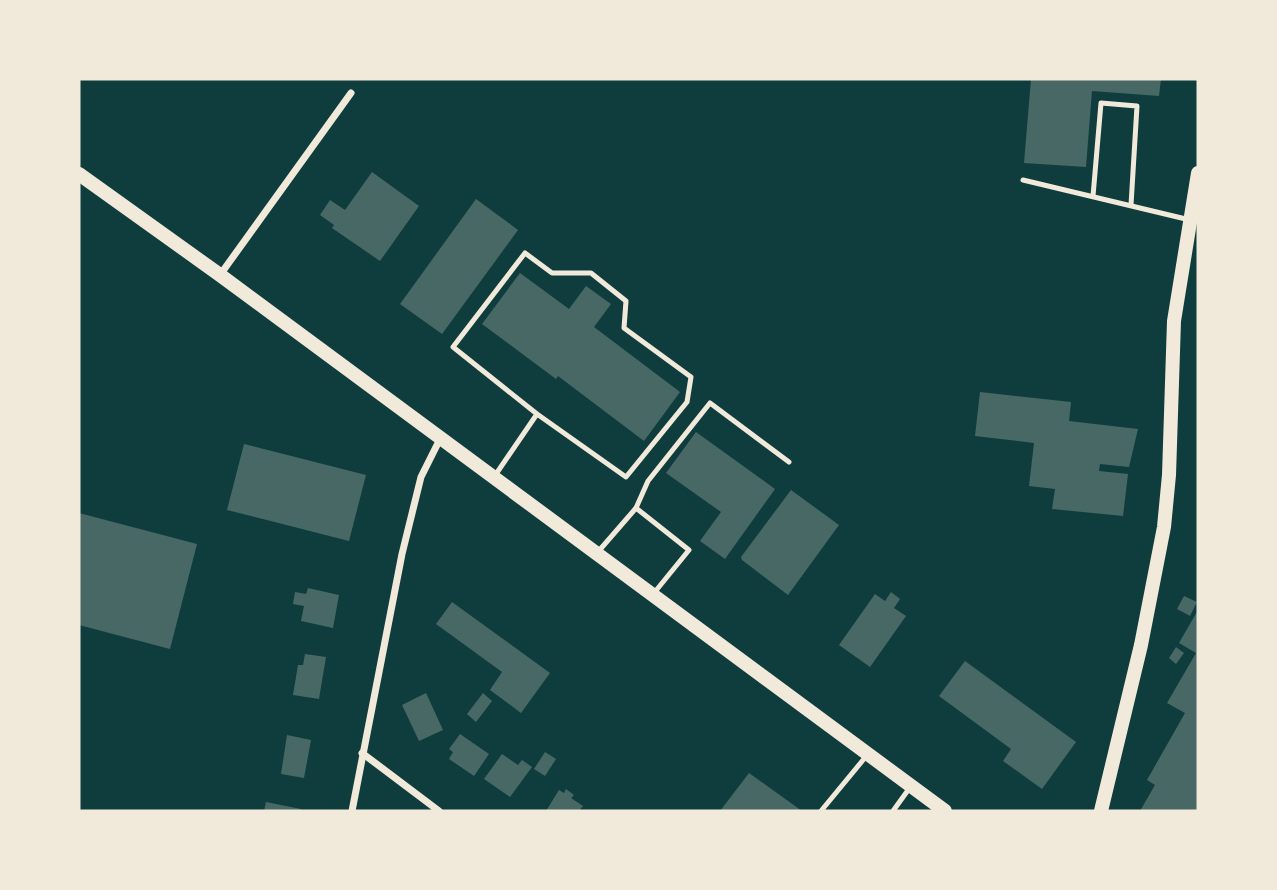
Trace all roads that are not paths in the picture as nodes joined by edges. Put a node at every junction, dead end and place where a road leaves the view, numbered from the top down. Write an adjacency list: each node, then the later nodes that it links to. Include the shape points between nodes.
1 (351, 93): 8 (street)
2 (1198, 173): 7 (main road)
3 (79, 174): 8 (main road)
4 (1023, 180): 5 (lane)
5 (1093, 196): 6 (lane); 6 (lane, via 1101,103 1136,106)
6 (1131, 205): 7 (lane)
7 (1190, 220): 24 (main road, via 1174,321 1164,527 1142,645)
8 (220, 275): 10 (main road)
9 (537, 414): 9 (lane, via 625,477 687,402 691,377 624,328 626,301 591,273 552,273 525,253 453,347); 12 (lane)
10 (441, 438): 12 (main road); 16 (street, via 421,477)
11 (789, 462): 13 (lane, via 710,403 648,481)
12 (494, 477): 14 (main road)
13 (636, 508): 14 (lane); 15 (lane, via 689,550)
14 (597, 553): 15 (main road)
15 (653, 594): 17 (main road)
16 (362, 753): 19 (street); 20 (street)
17 (868, 754): 18 (main road); 21 (lane)
18 (911, 786): 22 (lane); 23 (main road)
19 (352, 811)
20 (439, 811)
21 (821, 811)
22 (892, 811)
23 (945, 811)
24 (1101, 811)

